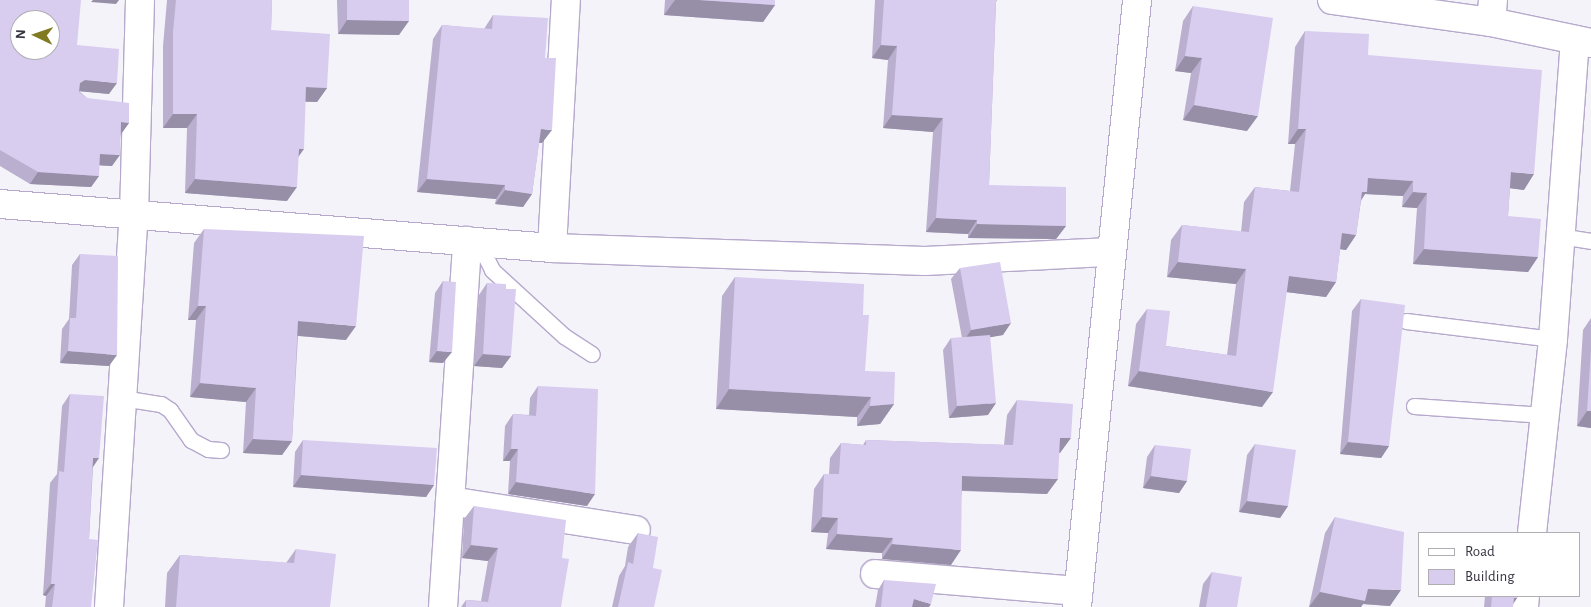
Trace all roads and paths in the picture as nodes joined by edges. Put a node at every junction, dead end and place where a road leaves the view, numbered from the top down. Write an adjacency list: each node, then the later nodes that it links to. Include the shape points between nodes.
1 (140, 0): 8 (street, via 130,106)
2 (566, 0): 12 (street)
3 (1138, 0): 13 (street)
4 (1332, 0): 5 (street)
5 (1492, 11): 6 (street)
6 (1583, 41): 9 (street)
7 (0, 204): 8 (street)
8 (134, 214): 10 (street); 17 (street)
9 (1560, 236): 11 (lane); 15 (street)
10 (472, 241): 12 (street); 16 (lane, via 492,270 564,336); 21 (street)
11 (1591, 241)
12 (552, 248): 13 (street, via 925,261)
13 (1112, 252): 25 (street)
14 (1406, 321): 15 (lane)
15 (1553, 339): 19 (street)
16 (592, 354)
17 (122, 398): 20 (lane, via 161,404 170,410 191,440 208,449); 26 (street)
18 (1414, 406): 19 (lane)
19 (1544, 415): 23 (street)
20 (221, 450)
21 (450, 501): 22 (street); 27 (street)
22 (636, 530)
23 (1532, 532)
24 (875, 574): 25 (street)
25 (1078, 599)
26 (109, 607)
27 (443, 607)

